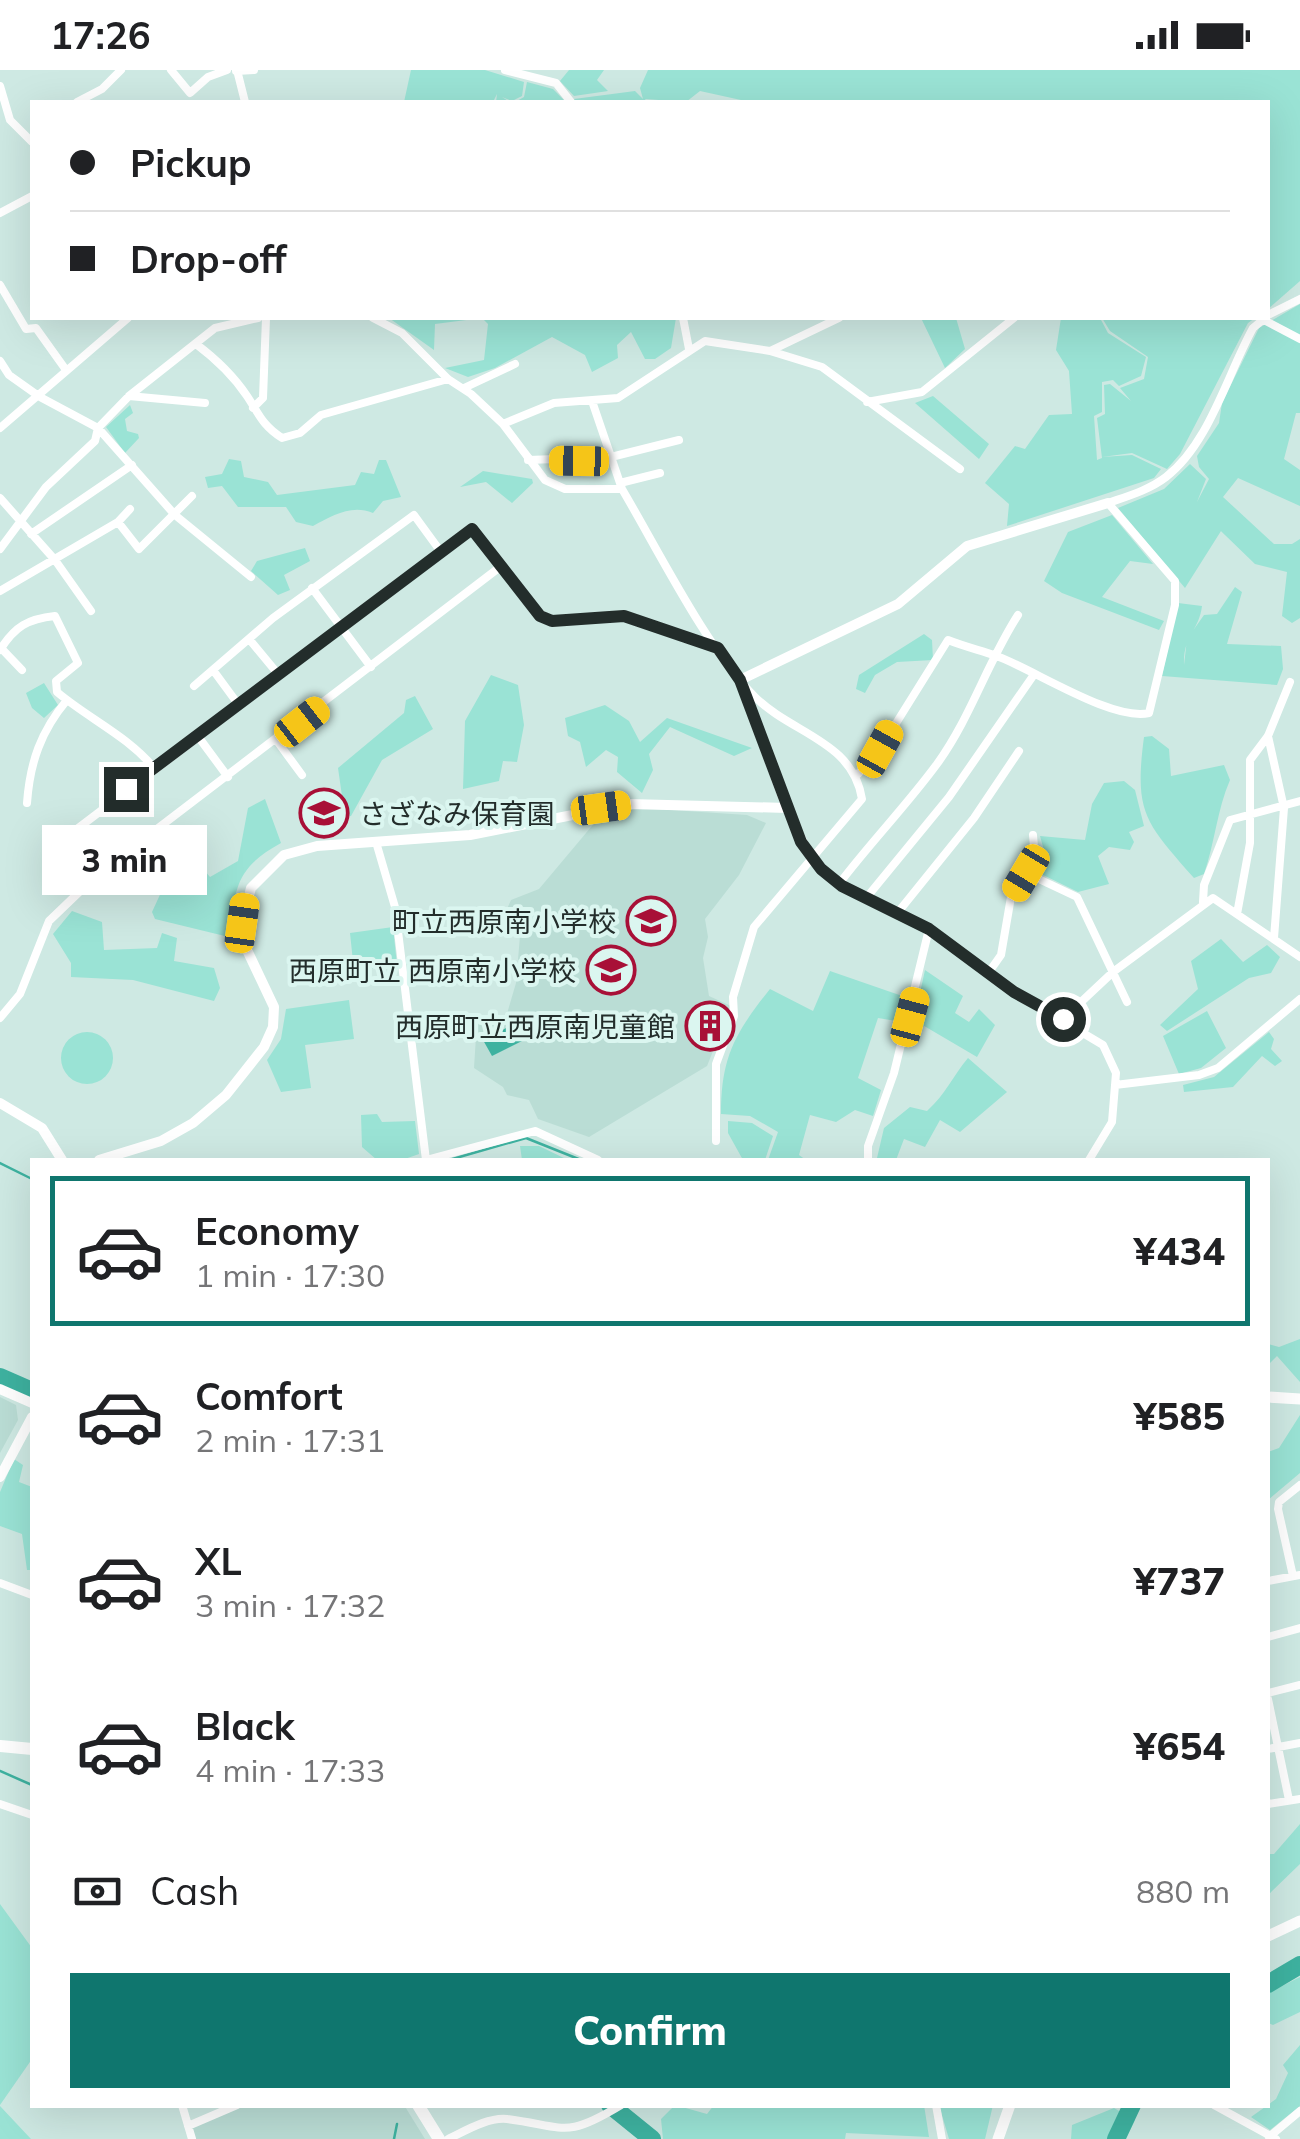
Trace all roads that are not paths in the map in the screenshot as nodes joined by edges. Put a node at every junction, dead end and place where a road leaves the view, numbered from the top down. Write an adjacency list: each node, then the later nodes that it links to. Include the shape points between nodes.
1 (121, 70): 7 (street)
2 (171, 70): 3 (street, via 190,93 208,76)
3 (233, 70): 4 (street); 8 (street)
4 (254, 70)
5 (505, 70): 9 (street, via 556,83)
6 (0, 86): 10 (street)
7 (81, 100)
8 (244, 100)
9 (569, 100)
10 (10, 120): 11 (street); 12 (street)
11 (0, 126)
12 (28, 130)
13 (30, 197): 14 (street)
14 (0, 212)
15 (0, 286): 33 (street, via 26,329 36,328)
16 (1300, 299): 17 (street)
17 (1270, 314)
18 (126, 320): 33 (street)
19 (249, 320): 28 (street, via 215,328)
20 (266, 320): 41 (street, via 263,398)
21 (377, 320): 34 (street, via 402,333)
22 (683, 320): 29 (street)
23 (834, 320): 30 (street)
24 (1012, 320): 39 (street, via 922,392)
25 (1262, 320): 54 (street, via 1176,468 1153,486)
26 (1270, 320): 27 (street)
27 (1300, 339)
28 (196, 344): 36 (street); 41 (street, via 221,363)
29 (689, 348): 30 (street, via 705,341); 38 (street, via 618,398)
30 (770, 351): 39 (street, via 822,367)
31 (0, 361): 37 (street)
32 (515, 364): 35 (street)
33 (66, 370): 37 (street)
34 (448, 379): 35 (street); 41 (street, via 336,410 282,438)
35 (464, 388): 42 (street)
36 (130, 396): 40 (street); 44 (street)
37 (40, 397): 43 (street); 44 (street)
38 (592, 401): 42 (street, via 554,403); 46 (street)
39 (867, 402): 49 (street)
40 (206, 403)
41 (252, 408)
42 (503, 424): 47 (street)
43 (0, 428)
44 (98, 428): 48 (street); 57 (street, via 95,441)
45 (679, 440): 46 (street)
46 (611, 457): 47 (street); 51 (street)
47 (528, 460): 51 (street, via 545,480 565,489)
48 (132, 464): 56 (street); 59 (street)
49 (960, 469)
50 (660, 473): 51 (street)
51 (621, 486): 71 (street)
52 (192, 496): 56 (street)
53 (0, 498): 57 (street)
54 (1108, 503): 78 (street, via 1175,581 1153,705 1138,716); 79 (street, via 967,546 898,604)
55 (130, 510): 58 (street)
56 (175, 515): 58 (street, via 139,549); 64 (street)
57 (20, 519): 59 (street); 60 (street)
58 (118, 522): 62 (street)
59 (31, 534): 62 (street)
60 (0, 549)
61 (441, 552): 63 (street, via 472,529); 65 (street, via 414,515); 69 (street)
62 (56, 560): 66 (street); 67 (street)
63 (500, 567): 71 (street, via 532,608 552,621 624,616); 74 (street)
64 (251, 577)
65 (312, 588): 69 (street); 70 (street)
66 (0, 591)
67 (91, 611)
68 (1018, 615): 73 (street)
69 (341, 626): 74 (street); 77 (street)
70 (250, 639): 76 (street); 77 (street)
71 (718, 648): 79 (street)
72 (0, 649): 75 (street); 82 (street, via 16,627 55,616 78,663 54,686)
73 (996, 656): 78 (street); 89 (street, via 948,640); 102 (street, via 936,765)
74 (371, 667): 86 (street)
75 (22, 670)
76 (213, 670): 81 (street); 83 (street)
77 (278, 674): 83 (street)
78 (1033, 676): 103 (street, via 950,797)
79 (740, 680): 89 (street, via 774,715 810,732); 94 (street)
80 (1290, 682): 85 (street)
81 (194, 686)
82 (67, 700): 88 (street, via 136,745); 93 (street, via 36,750)
83 (238, 704): 84 (street)
84 (197, 735): 88 (street); 91 (street)
85 (1268, 736): 95 (street); 96 (street, via 1250,760)
86 (277, 740): 90 (street); 91 (street)
87 (1019, 751): 105 (street)
88 (154, 769): 101 (street, via 73,832)
89 (858, 774): 99 (street, via 862,799)
90 (302, 775)
91 (228, 777): 101 (street)
92 (1300, 801): 95 (street)
93 (27, 803)
94 (787, 808): 98 (street, via 629,804 470,834); 99 (street)
95 (1284, 808): 96 (street); 108 (street)
96 (1250, 817): 104 (street, via 1225,827); 106 (street)
97 (1033, 834): 100 (street, via 1035,858)
98 (376, 842): 121 (street, via 299,849 264,871 245,902 242,923 274,1007 264,1047 193,1123); 122 (street, via 394,907)
99 (812, 859): 102 (street); 119 (street, via 754,927 716,1064)
100 (1026, 873): 111 (street, via 1011,897 1001,954); 112 (street, via 1078,897)
101 (98, 874): 115 (street, via 49,921 20,994)
102 (839, 884): 103 (street)
103 (868, 898): 105 (street)
104 (1203, 902): 106 (street, via 1213,898); 112 (street)
105 (899, 912): 107 (street)
106 (1237, 914): 108 (street)
107 (929, 929): 111 (street); 125 (street)
108 (1274, 938): 110 (street)
109 (1300, 938): 110 (street)
110 (1299, 953)
111 (989, 972): 116 (street)
112 (1113, 972): 114 (street); 116 (street)
113 (1300, 998): 117 (street, via 1218,1068)
114 (1127, 1002)
115 (0, 1018)
116 (1063, 1019): 117 (street, via 1103,1045)
117 (1115, 1085): 126 (street, via 1112,1122)
118 (0, 1103): 120 (street, via 42,1128)
119 (716, 1141)
120 (61, 1158)
121 (105, 1158)
122 (426, 1158)
123 (432, 1158): 124 (street, via 535,1131)
124 (594, 1158)
125 (868, 1158)
126 (1090, 1158)
127 (0, 1389): 130 (street)
128 (1270, 1397): 129 (main road)
129 (1300, 1399)
130 (30, 1401)
131 (30, 1420): 132 (street)
132 (0, 1477)
133 (1300, 1484): 134 (street, via 1278,1508)
134 (1297, 1575): 135 (street)
135 (1270, 1581)
136 (0, 1583): 137 (street)
137 (30, 1593)
138 (1300, 1628): 139 (street)
139 (1270, 1636)
140 (1300, 1685): 141 (street)
141 (1270, 1695)
142 (1270, 1706): 146 (street)
143 (1300, 1744): 146 (street)
144 (0, 1746): 145 (main road)
145 (30, 1748)
146 (1278, 1748): 147 (street); 149 (street)
147 (1270, 1749)
148 (1300, 1798): 149 (street)
149 (1290, 1800): 151 (street)
150 (0, 1804): 152 (street)
151 (1270, 1804)
152 (30, 1815)
153 (1300, 1921): 154 (main road)
154 (1270, 1935)
155 (183, 2108): 163 (street)
156 (230, 2108): 163 (street)
157 (420, 2108): 167 (main road)
158 (618, 2108): 164 (street, via 585,2134 568,2137 504,2118)
159 (937, 2108): 170 (street)
160 (1009, 2108): 171 (main road)
161 (1219, 2108): 165 (street)
162 (1300, 2112): 165 (street)
163 (188, 2126): 166 (street)
164 (468, 2130): 168 (street); 169 (street)
165 (1271, 2138)
166 (192, 2139)
167 (439, 2139)
168 (448, 2139)
169 (474, 2139)
170 (942, 2139)
171 (998, 2139)

